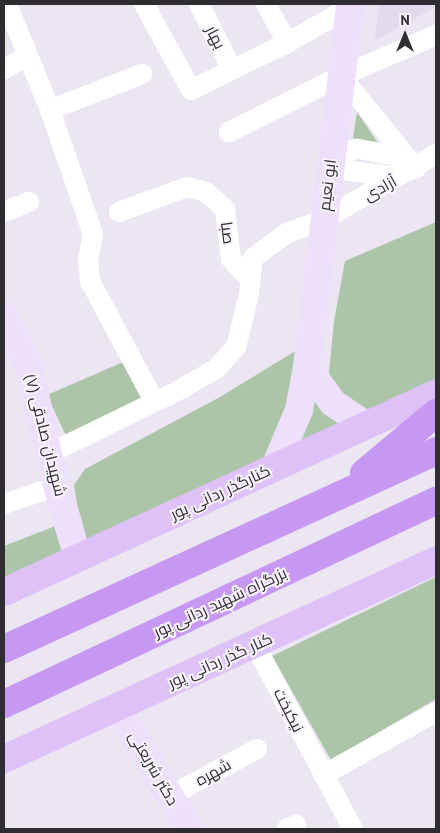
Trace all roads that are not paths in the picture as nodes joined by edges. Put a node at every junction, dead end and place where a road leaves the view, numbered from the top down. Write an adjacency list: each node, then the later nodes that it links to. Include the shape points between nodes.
1 (7, 4): 8 (street)
2 (144, 4): 10 (street, via 191,90)
3 (199, 4): 10 (street, بهار)
4 (266, 4): 7 (street)
5 (350, 5): 7 (street); 12 (main road, ابو نعیم)
6 (436, 35): 12 (street)
7 (286, 43): 10 (street)
8 (27, 56): 9 (street); 13 (street)
9 (4, 68)
10 (232, 69)
11 (142, 74): 13 (street)
12 (341, 76): 14 (street); 16 (main road, ابو نعیم); 17 (street)
13 (50, 110): 26 (street, via 93,234 88,259 90,281)
14 (229, 132)
15 (436, 154): 17 (street, آزادی)
16 (331, 156): 17 (street, via 358,149 399,156); 21 (main road, ابو نعیم)
17 (416, 168): 21 (street, آزادی)
18 (29, 202): 19 (street)
19 (4, 212)
20 (119, 212): 22 (street, صبا, via 187,187 206,192 225,209 232,259)
21 (323, 220): 22 (street, آزادی, via 287,233 267,245 253,258); 24 (main road, ابو نعیم)
22 (249, 278): 26 (street, آزادی, via 249,294 236,347 216,368)
23 (4, 317): 30 (main road, شهیدان صادقی (۷), via 29,367)
24 (307, 367): 28 (main road, via 333,403); 31 (main road, ابو نعیم, via 300,410)
25 (436, 393): 28 (main road, کنارگذر ردانی پور)
26 (154, 401): 30 (street, آزادی)
27 (436, 413): 33 (highway)
28 (366, 425): 31 (main road, کنارگذر ردانی پور)
29 (436, 451): 33 (highway)
30 (48, 454): 32 (main road, شهیدان صادقی (۷))
31 (275, 467): 38 (main road, کنارگذر ردانی پور)
32 (57, 486): 35 (street); 38 (main road, شهیدان صادقی (۷))
33 (340, 494): 42 (highway)
34 (436, 500): 37 (highway, بزرگراه شهید ردانی پور)
35 (4, 504)
36 (436, 513): 37 (highway)
37 (359, 537): 43 (highway, بزرگراه شهید ردانی پور)
38 (78, 558): 40 (main road, کنارگذر ردانی پور)
39 (436, 560): 41 (main road, کنار گذر ردانی پور)
40 (4, 592)
41 (255, 645): 44 (main road, کنار گذر ردانی پور); 48 (street, نیکبخت)
42 (4, 649)
43 (4, 704)
44 (118, 708): 47 (main road, کنار گذر ردانی پور); 49 (main road, دکتر شریعتی)
45 (436, 712): 48 (street)
46 (257, 749): 49 (street, شهره)
47 (4, 759)
48 (323, 775): 51 (street, نیکبخت)
49 (170, 796): 50 (main road, دکتر شریعتی)
50 (189, 829)
51 (353, 829)

